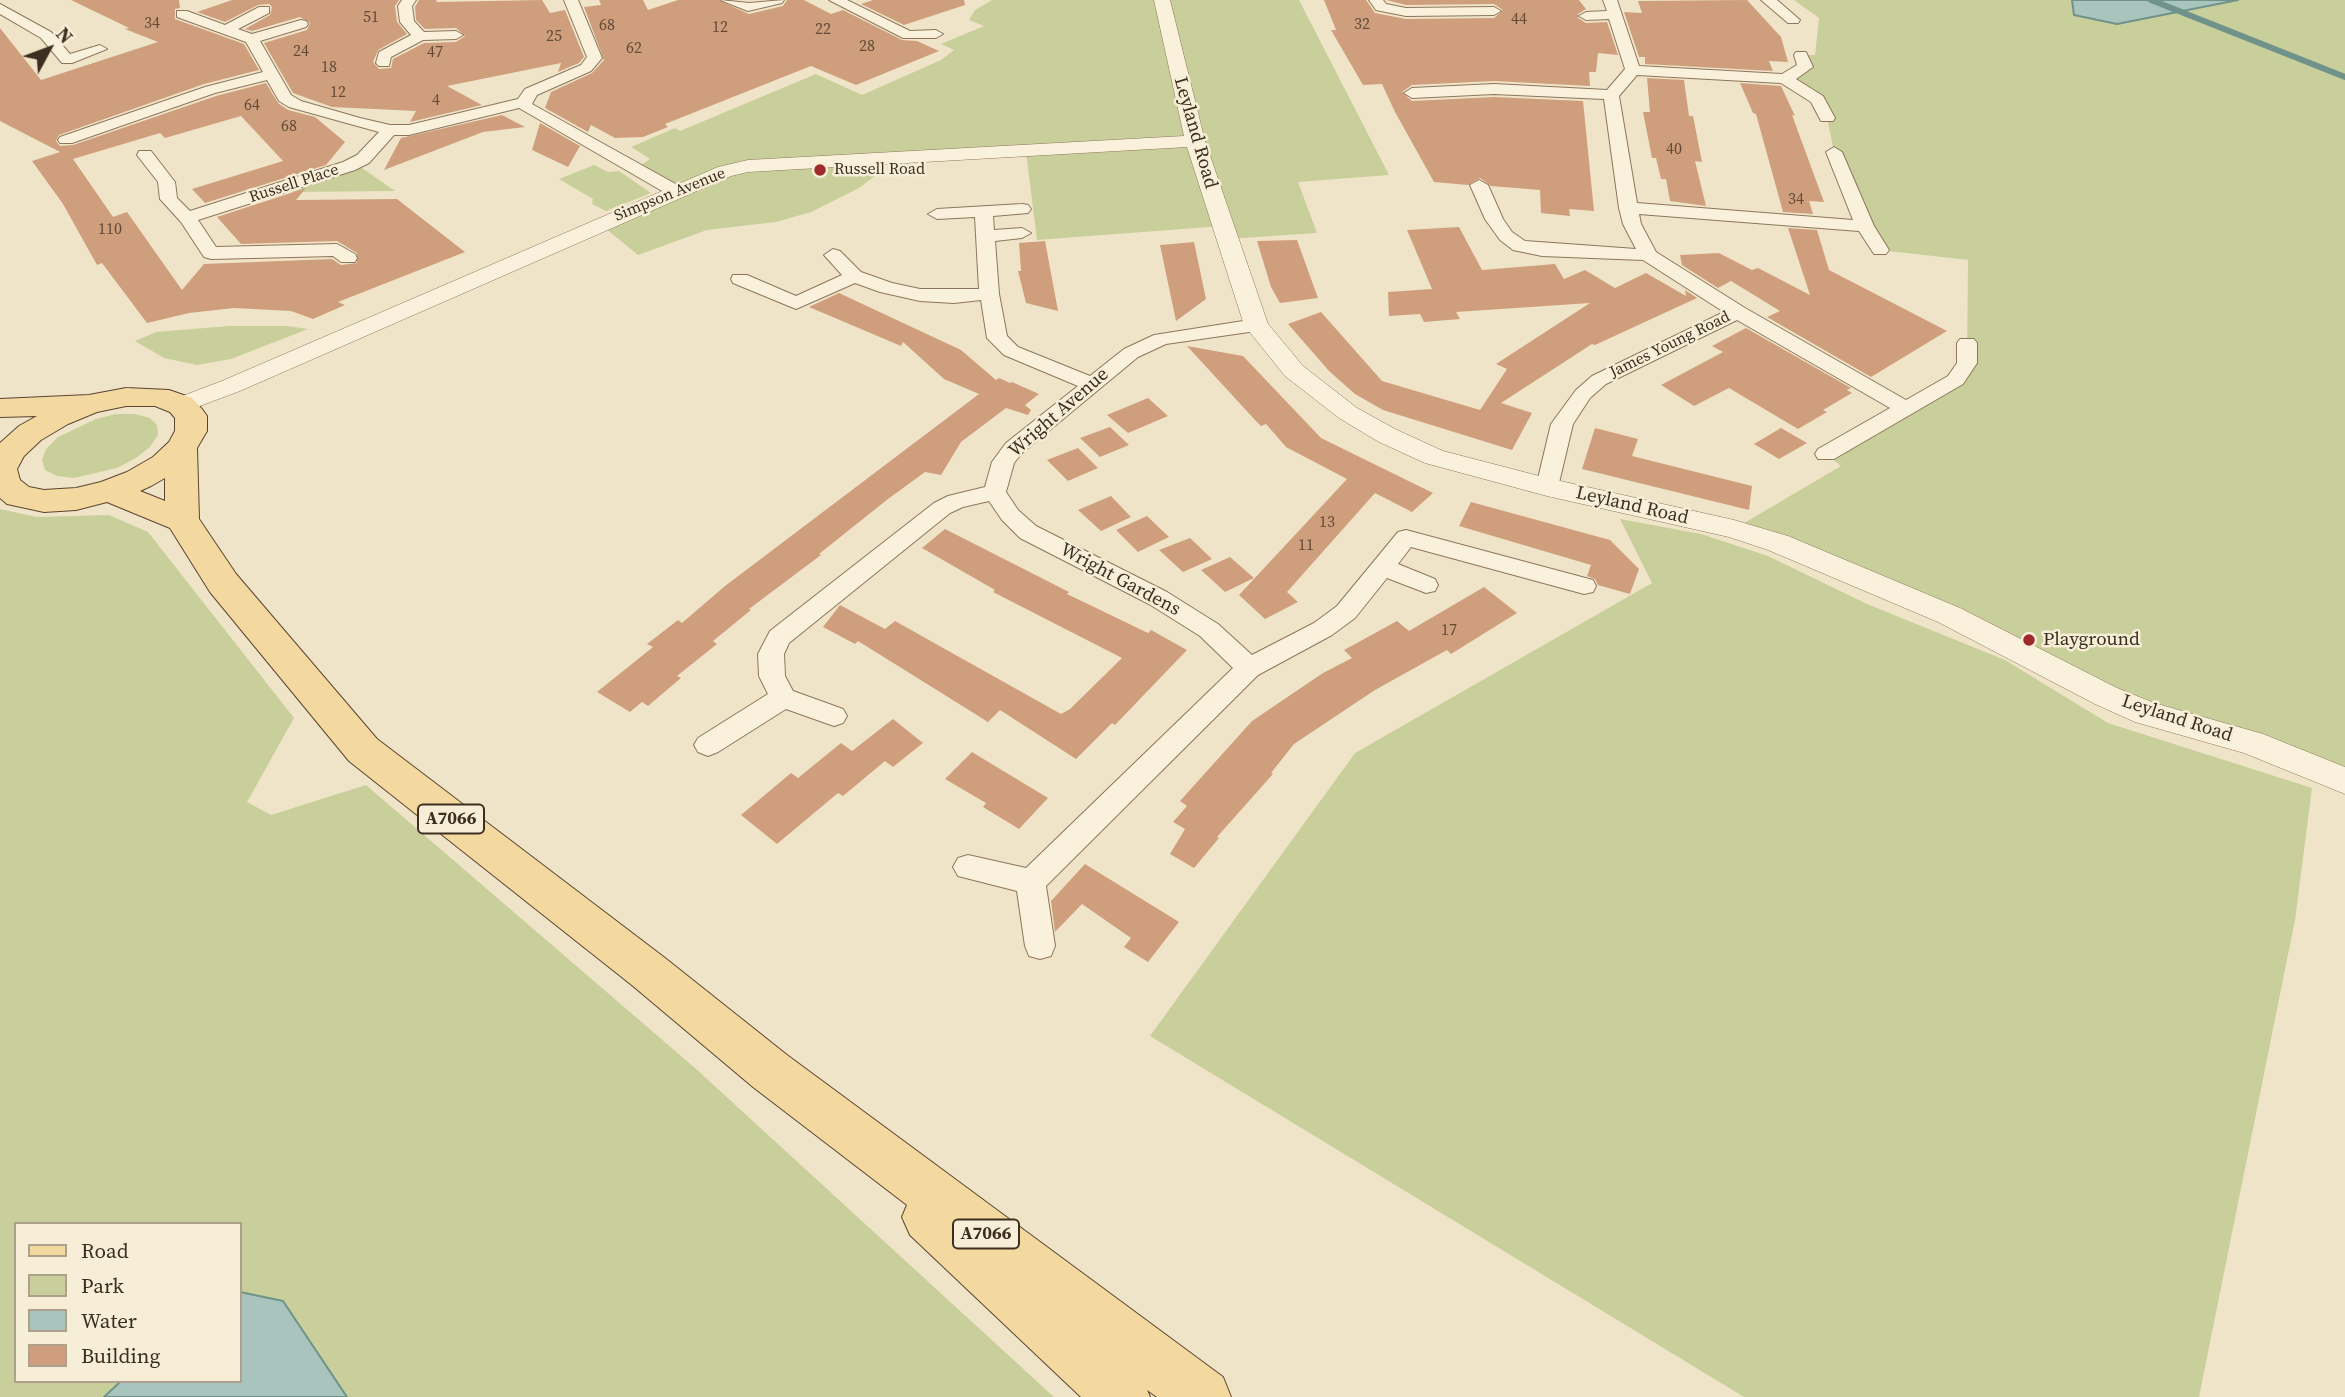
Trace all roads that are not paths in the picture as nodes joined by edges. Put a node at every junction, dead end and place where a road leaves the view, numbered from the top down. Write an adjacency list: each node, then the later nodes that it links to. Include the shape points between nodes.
1 (409, 0): 21 (street, via 407,22)
2 (727, 0): 3 (street, via 742,7)
3 (777, 0)
4 (835, 0): 19 (street, via 866,22 908,35)
5 (1162, 0): 35 (street, Leyland Road)
6 (1376, 0): 9 (street, via 1381,7 1399,12)
7 (1768, 0): 16 (street)
8 (576, 1): 31 (street, via 593,62 539,87)
9 (1459, 5): 12 (street)
10 (1613, 8): 15 (street); 26 (street)
11 (264, 10): 18 (street)
12 (1494, 10)
13 (2, 12): 23 (street, via 46,35 61,62)
14 (182, 15): 18 (street)
15 (1586, 16)
16 (1793, 20)
17 (301, 23): 22 (street)
18 (226, 30): 22 (street)
19 (936, 34)
20 (456, 35): 21 (street)
21 (420, 36): 25 (street, via 384,55)
22 (252, 39): 27 (street)
23 (100, 49)
24 (1801, 55): 28 (street, via 1805,67)
25 (384, 62)
26 (1633, 71): 28 (street); 30 (street)
27 (271, 74): 33 (street, via 285,98 295,104); 34 (street, via 104,120)
28 (1785, 79): 32 (street, via 1817,99)
29 (1412, 93): 30 (street, via 1440,97 1494,89)
30 (1611, 95): 40 (street)
31 (524, 102): 33 (street); 39 (street)
32 (1827, 118)
33 (390, 130): 44 (street, Russell Place, via 363,159 349,166)
34 (66, 140)
35 (1195, 141): 39 (street, Simpson Avenue, via 748,166); 56 (street, Leyland Road)
36 (1835, 152): 45 (street)
37 (145, 155): 44 (street, via 166,182 169,199)
38 (1479, 185): 50 (street, via 1494,219 1519,246)
39 (675, 191): 60 (street, Simpson Avenue)
40 (1629, 208): 45 (street); 50 (street, via 1632,225)
41 (1022, 209): 42 (street)
42 (984, 211): 43 (street); 47 (street)
43 (937, 214)
44 (187, 218): 51 (street, via 211,253 337,250)
45 (1866, 226): 48 (street)
46 (1022, 233): 47 (street)
47 (986, 236): 54 (street)
48 (1880, 250)
49 (833, 255): 52 (street)
50 (1648, 255): 55 (street, James Young Road)
51 (348, 258)
52 (854, 276): 53 (street, via 796,303); 54 (street, via 920,295)
53 (740, 279)
54 (989, 294): 58 (street, via 997,338 1011,351)
55 (1738, 312): 62 (street, James Young Road); 66 (street, James Young Road, via 1637,359 1583,394 1562,424)
56 (1256, 325): 58 (street, Wright Avenue, via 1149,343); 66 (street, Leyland Road, via 1318,392 1378,430 1434,457)
57 (1968, 343): 62 (street, via 1967,363 1956,380)
58 (1091, 384): 68 (street, Wright Avenue, via 1014,448 1003,462)
59 (89, 404): 60 (main road, via 158,397); 61 (main road); 63 (main road)
60 (181, 405): 64 (main road, via 191,416 191,431)
61 (0, 408)
62 (1905, 408): 65 (street)
63 (5, 441): 67 (main road, via 4,485 19,496 44,501)
64 (181, 448): 67 (main road, via 164,464); 69 (main road)
65 (1826, 454)
66 (1547, 487): 77 (street, Leyland Road, via 1778,543 1949,615 2146,713 2252,743)
67 (110, 491): 69 (main road)
68 (995, 492): 73 (street, Wright Gardens, via 1028,532 1158,598 1209,630); 74 (street, via 942,508 779,638 771,654 772,676)
69 (182, 520): 81 (main road, A7066, via 223,583 363,750)
70 (1384, 568): 71 (street); 72 (street, via 1406,538); 73 (street, via 1346,612)
71 (1426, 585)
72 (1584, 586)
73 (1249, 668): 79 (street)
74 (783, 698): 75 (street); 76 (street)
75 (834, 716)
76 (708, 745)
77 (2345, 781)
78 (968, 867): 79 (street)
79 (1031, 881): 80 (street)
80 (1040, 946)
81 (770, 1071): 82 (main road, A7066); 83 (main road, A7066)
82 (1122, 1397)
83 (1203, 1397)

